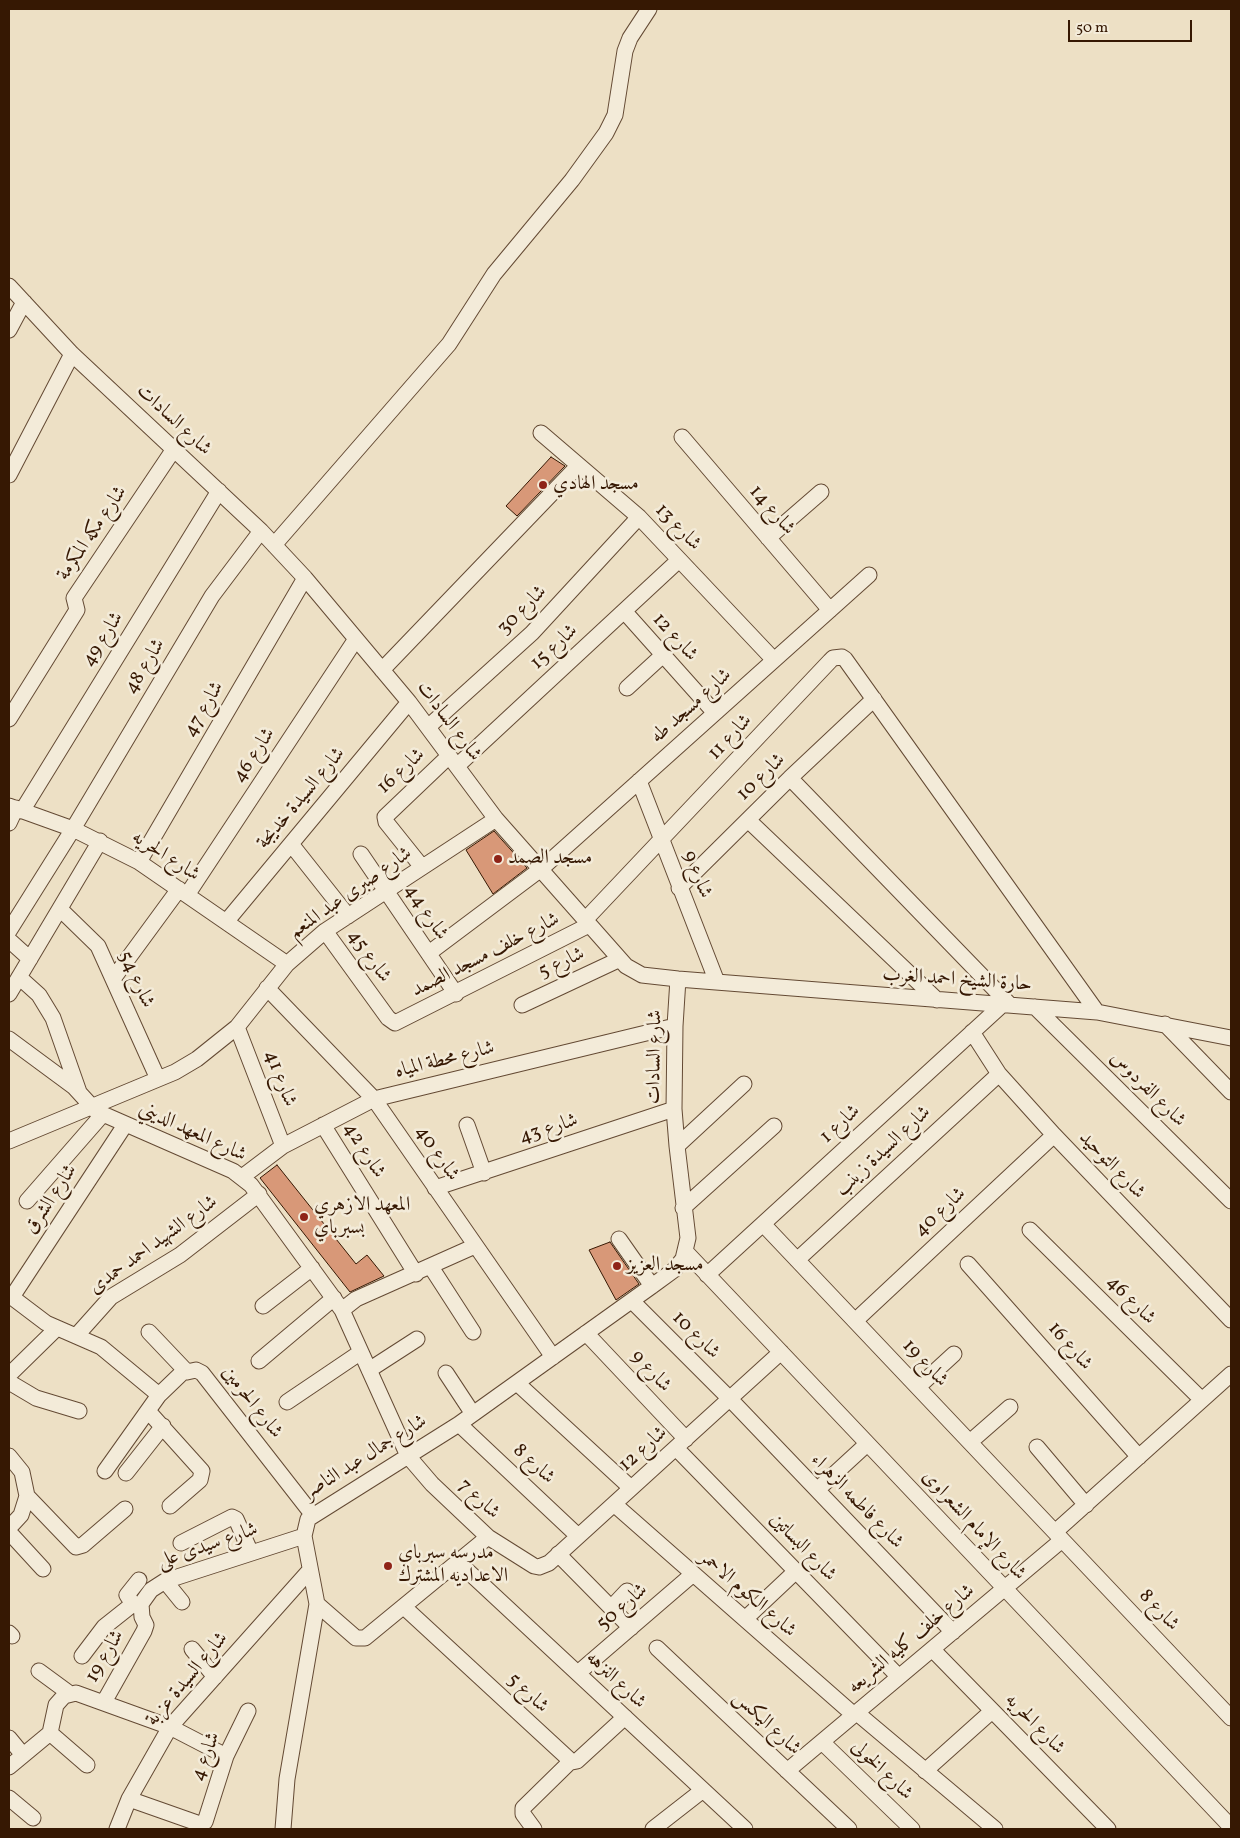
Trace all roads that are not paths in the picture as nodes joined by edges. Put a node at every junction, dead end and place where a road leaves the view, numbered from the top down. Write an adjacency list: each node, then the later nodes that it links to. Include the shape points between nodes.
1 (649, 9): 16 (street, via 625,50 614,115 601,140 494,274 448,344)
2 (9, 286): 3 (street, شارع السادات)
3 (24, 302): 4 (street); 5 (street, شارع السادات)
4 (9, 330)
5 (72, 354): 8 (street, شارع السادات); 10 (street)
6 (541, 433): 9 (street, شارع 13)
7 (682, 437): 15 (street, شارع 14)
8 (174, 449): 11 (street, شارع السادات); 30 (street, شارع مكه المكرمة, via 74,598 77,610)
9 (578, 466): 13 (street, شارع 13); 25 (street)
10 (9, 475)
11 (219, 491): 14 (street, شارع السادات); 35 (street, شارع 49)
12 (820, 492): 15 (street)
13 (639, 517): 17 (street, شارع 13); 31 (street, شارع 30, via 532,633)
14 (260, 530): 16 (street, شارع السادات); 39 (street, شارع 48, via 212,596)
15 (768, 538): 20 (street, شارع 14)
16 (274, 545): 19 (street, شارع السادات)
17 (679, 560): 21 (street, شارع 15); 24 (street, شارع 13)
18 (870, 575): 20 (street, شارع مسجد طه)
19 (305, 578): 22 (street, شارع السادات); 44 (street, شارع 47)
20 (830, 610): 24 (street, شارع مسجد طه)
21 (624, 611): 23 (street, شارع 12); 32 (street, شارع 15)
22 (356, 639): 25 (street, شارع السادات); 49 (street, شارع 46)
23 (663, 655): 26 (street); 29 (street, شارع 12)
24 (774, 660): 29 (street, شارع مسجد طه)
25 (382, 670): 28 (street, شارع السادات)
26 (627, 688)
27 (874, 699): 33 (street, شارع 10); 41 (street, شارع 11, via 846,659 837,657 830,661); 72 (street)
28 (409, 702): 31 (street, شارع السادات); 42 (street, شارع السيدة خديجة)
29 (715, 713): 34 (street, شارع مسجد طه)
30 (9, 719)
31 (428, 727): 32 (street, شارع السادات)
32 (453, 761): 36 (street, شارع السادات); 45 (street, شارع 16, via 385,817)
33 (790, 778): 37 (street, شارع 10); 70 (street)
34 (639, 781): 41 (street, شارع 9); 46 (street, شارع مسجد طه)
35 (16, 808): 38 (street, شارع 49); 39 (street, شارع الحريه)
36 (496, 819): 45 (street, شارع صبرى عبد المنعم); 46 (street, شارع السادات)
37 (748, 820): 47 (street, شارع 10); 68 (street)
38 (9, 823)
39 (73, 829): 40 (street, شارع الحريه); 54 (street, شارع 48)
40 (100, 841): 44 (street, شارع الحريه); 50 (street)
41 (661, 842): 47 (street, شارع 9); 53 (street, شارع 11)
42 (291, 844): 51 (street); 52 (street, شارع السيدة خديجة)
43 (361, 854): 48 (street, شارع 44)
44 (140, 862): 49 (street, شارع الحريه)
45 (422, 868): 48 (street, شارع صبرى عبد المنعم)
46 (541, 869): 53 (street, شارع السادات); 57 (street, شارع مسجد طه)
47 (679, 888): 64 (street, شارع 9)
48 (386, 891): 51 (street, شارع صبرى عبد المنعم); 57 (street, شارع 44)
49 (183, 892): 52 (street, شارع الحريه); 62 (street, شارع 46)
50 (60, 909): 58 (street); 62 (street, شارع 54, via 94,942)
51 (348, 916): 55 (street, شارع صبرى عبد المنعم)
52 (226, 922): 60 (street, شارع الحريه)
53 (587, 922): 59 (street, شارع السادات); 67 (street, شارع خلف مسجد الصمد)
54 (9, 931)
55 (325, 932): 60 (street, شارع صبرى عبد المنعم); 73 (street, شارع 45, via 391,1022)
56 (9, 940): 58 (street)
57 (429, 954): 67 (street, شارع 44)
58 (30, 959): 61 (street)
59 (618, 960): 63 (street, شارع السادات, via 642,975); 69 (street, شارع 5)
60 (287, 964): 65 (street, شارع صبرى عبد المنعم)
61 (19, 976): 66 (street); 84 (street, via 39,995 53,1018)
62 (113, 979): 81 (street, شارع 54)
63 (678, 979): 64 (street, حارة الشيخ احمد الغرب); 75 (street, شارع السادات)
64 (717, 982): 68 (street, حارة الشيخ احمد الغرب)
65 (267, 988): 76 (street, شارع صبرى عبد المنعم); 85 (street, شارع 40)
66 (9, 994)
67 (456, 994): 73 (street, شارع خلف مسجد الصمد)
68 (936, 1000): 70 (street, حارة الشيخ احمد الغرب)
69 (522, 1005)
70 (1006, 1005): 71 (street, حارة الشيخ احمد الغرب); 77 (street, شارع 1)
71 (1035, 1007): 72 (street, حارة الشيخ احمد الغرب); 102 (street, شارع الفردوس)
72 (1097, 1012): 74 (street, حارة الشيخ احمد الغرب)
73 (400, 1022)
74 (1165, 1024): 78 (street, حارة الشيخ احمد الغرب); 83 (street)
75 (675, 1026): 85 (street, شارع محطة المياه); 87 (street, شارع السادات)
76 (237, 1027): 81 (street, شارع صبرى عبد المنعم, via 197,1059); 95 (street, شارع 41)
77 (972, 1032): 80 (street, شارع التوحيد); 104 (street, شارع 1)
78 (1231, 1038)
79 (9, 1040): 84 (street, شارع المعهد الديني)
80 (999, 1074): 93 (street, شارع التوحيد); 109 (street, شارع السيدة زينب)
81 (158, 1079): 86 (street, شارع صبرى عبد المنعم)
82 (744, 1084): 96 (street)
83 (1231, 1092)
84 (80, 1093): 86 (street, شارع المعهد الديني)
85 (374, 1099): 90 (street, شارع محطة المياه); 99 (street, شارع 40)
86 (90, 1106): 88 (street, شارع المعهد الديني); 94 (street, شارع صبرى عبد المنعم)
87 (674, 1109): 96 (street, شارع السادات); 97 (street, شارع 43)
88 (103, 1114): 89 (street, شارع المعهد الديني); 101 (street)
89 (125, 1124): 98 (street, شارع المعهد الديني); 116 (street, شارع الشرق)
90 (323, 1125): 95 (street, شارع محطة المياه); 113 (street, شارع 42)
91 (467, 1125): 97 (street)
92 (774, 1126): 103 (street)
93 (1054, 1135): 120 (street, شارع التوحيد); 121 (street, شارع 40)
94 (9, 1141)
95 (283, 1146): 98 (street, شارع محطة المياه)
96 (676, 1146): 103 (street, شارع السادات)
97 (484, 1172): 99 (street, شارع 43)
98 (242, 1177): 100 (street, شارع المعهد الديني)
99 (435, 1188): 108 (street, شارع 40)
100 (260, 1194): 112 (street, شارع المعهد الديني); 126 (street, شارع الشهيد احمد حمدى, via 180,1255 111,1297)
101 (27, 1201)
102 (1231, 1201)
103 (683, 1208): 107 (street, شارع السادات)
104 (763, 1224): 109 (street, شارع 19); 114 (street, شارع 1)
105 (1030, 1230): 143 (street, شارع 46)
106 (619, 1239): 115 (street)
107 (687, 1245): 114 (street, شارع الإمام الشعراوى); 115 (street, شارع جمال عبد الناصر, via 674,1270)
108 (475, 1246): 111 (street); 131 (street, شارع 40)
109 (797, 1260): 121 (street, شارع 19)
110 (968, 1264): 157 (street, شارع 16)
111 (430, 1267): 113 (street); 124 (street)
112 (312, 1268): 118 (street, شارع المعهد الديني); 119 (street)
113 (416, 1274): 118 (street)
114 (707, 1275): 129 (street, شارع الإمام الشعراوى)
115 (652, 1286): 117 (street, شارع جمال عبد الناصر)
116 (10, 1296): 122 (street)
117 (632, 1301): 125 (street, شارع جمال عبد الناصر); 142 (street, شارع 10)
118 (338, 1304): 128 (street, شارع المعهد الديني); 132 (street)
119 (263, 1306)
120 (1231, 1320)
121 (855, 1321): 140 (street, شارع 19)
122 (57, 1328): 126 (street); 137 (street)
123 (149, 1332): 133 (street, شارع الحرمين)
124 (473, 1332)
125 (586, 1333): 131 (street, شارع جمال عبد الناصر); 152 (street, شارع 9)
126 (77, 1335): 141 (street, via 101,1347)
127 (417, 1339): 134 (street)
128 (361, 1352): 134 (street, شارع المعهد الديني); 144 (street)
129 (781, 1352): 142 (street, شارع 12); 153 (street, شارع الإمام الشعراوى)
130 (954, 1354): 140 (street)
131 (553, 1357): 139 (street, شارع جمال عبد الناصر)
132 (259, 1362)
133 (185, 1370): 141 (street); 167 (street, شارع الحرمين, via 202,1373)
134 (369, 1370): 156 (street, شارع المعهد الديني)
135 (446, 1373): 148 (street)
136 (1231, 1374): 143 (street, شارع خلف كليه الشريعه)
137 (9, 1375)
138 (9, 1382): 146 (street, via 36,1398)
139 (517, 1383): 148 (street, شارع جمال عبد الناصر); 160 (street)
140 (918, 1387): 151 (street, شارع 19)
141 (159, 1395): 147 (street)
142 (730, 1399): 152 (street, شارع 12); 161 (street, شارع فاطمه الزهراء)
143 (1202, 1400): 157 (street, شارع خلف كليه الشريعه)
144 (287, 1402)
145 (1010, 1407): 151 (street)
146 (79, 1411)
147 (148, 1411): 150 (street); 158 (street)
148 (473, 1414): 149 (street, شارع جمال عبد الناصر)
149 (459, 1424): 156 (street, شارع جمال عبد الناصر); 171 (street, شارع 8)
150 (163, 1426): 159 (street); 165 (street, via 202,1471 200,1480)
151 (970, 1442): 172 (street, شارع 19)
152 (681, 1443): 160 (street, شارع 12); 181 (street, شارع البساتين)
153 (867, 1444): 161 (street); 185 (street, شارع الإمام الشعراوى)
154 (1037, 1447): 164 (street)
155 (9, 1456): 162 (street, via 22,1472)
156 (408, 1456): 167 (street, شارع جمال عبد الناصر); 173 (street, شارع 7, via 432,1484)
157 (1139, 1457): 164 (street, شارع خلف كليه الشريعه)
158 (105, 1470)
159 (126, 1473)
160 (631, 1488): 163 (street, شارع 12)
161 (817, 1490): 194 (street, شارع فاطمه الزهراء)
162 (27, 1496): 166 (street, via 76,1547 83,1546); 168 (street, via 21,1515)
163 (614, 1504): 171 (street, شارع 12); 182 (street, شارع الكوم الاحمر)
164 (1086, 1504): 172 (street, شارع خلف كليه الشريعه)
165 (170, 1506)
166 (126, 1509)
167 (312, 1514): 170 (street, شارع جمال عبد الناصر, via 305,1524)
168 (9, 1528)
169 (9, 1532): 179 (street)
170 (304, 1536): 175 (street, شارع سيدى على); 180 (street, شارع جمال عبد الناصر)
171 (578, 1536): 176 (street, شارع 12)
172 (1059, 1536): 185 (street, شارع خلف كليه الشريعه); 209 (street, شارع 8)
173 (488, 1537): 177 (street); 178 (street, شارع 7)
174 (181, 1543): 175 (street, via 232,1517 236,1519)
175 (251, 1553): 184 (street, شارع سيدى على)
176 (558, 1554): 178 (street, شارع 12, via 544,1566); 191 (street)
177 (458, 1562): 190 (street); 200 (street, شارع النزهه)
178 (530, 1564)
179 (43, 1568)
180 (310, 1570): 189 (street, شارع جمال عبد الناصر); 201 (street, شارع السيدة عزبة)
181 (796, 1571): 192 (street); 202 (street, شارع البساتين)
182 (693, 1574): 192 (street, شارع الكوم الاحمر); 193 (street, شارع 50)
183 (139, 1580): 188 (street, شارع سيدى على, via 127,1593 128,1600)
184 (165, 1581): 187 (street); 188 (street, شارع سيدى على)
185 (1004, 1588): 194 (street, شارع خلف كليه الشريعه); 226 (street, شارع الإمام الشعراوى)
186 (627, 1591): 191 (street)
187 (182, 1602)
188 (137, 1604): 198 (street, شارع سيدى على, via 104,1627); 204 (street, شارع 19, via 146,1626)
189 (317, 1604): 190 (street, via 356,1638 370,1636); 228 (street, شارع جمال عبد الناصر, via 288,1779)
190 (404, 1608): 216 (street, شارع 5)
191 (611, 1608): 193 (street)
192 (745, 1619): 207 (street, شارع الكوم الاحمر)
193 (631, 1628): 200 (street, شارع 50)
194 (952, 1632): 197 (street, شارع خلف كليه الشريعه)
195 (657, 1648): 220 (street, شارع اليكس)
196 (192, 1649): 201 (street)
197 (932, 1649): 202 (street, شارع خلف كليه الشريعه); 206 (street, شارع الحريه)
198 (82, 1656)
199 (39, 1671): 203 (street)
200 (578, 1673): 208 (street, شارع النزهه)
201 (215, 1677): 210 (street, شارع السيدة عزبة)
202 (899, 1677): 207 (street, شارع خلف كليه الشريعه)
203 (69, 1694): 204 (street, via 82,1693); 211 (street, via 53,1711)
204 (104, 1702): 210 (street)
205 (248, 1711): 215 (street, شارع 4)
206 (992, 1711): 219 (street); 235 (street, شارع الحريه)
207 (855, 1714): 213 (street, شارع خلف كليه الشريعه); 219 (street, شارع الكوم الاحمر)
208 (625, 1717): 216 (street, via 577,1761); 221 (street, شارع النزهه)
209 (1231, 1718)
210 (170, 1727): 215 (street); 223 (street, شارع السيدة عزبة)
211 (50, 1733): 214 (street); 217 (street)
212 (9, 1738): 214 (street)
213 (822, 1742): 220 (street, شارع خلف كليه الشريعه); 225 (street, شارع الخولى)
214 (23, 1755): 218 (street)
215 (226, 1756): 223 (street, شارع 4, via 207,1818 200,1824)
216 (571, 1761): 229 (street, via 523,1808 523,1814)
217 (87, 1765)
218 (9, 1767)
219 (926, 1770): 234 (street, شارع الكوم الاحمر)
220 (787, 1771): 232 (street, شارع اليكس)
221 (703, 1790): 230 (street); 231 (street, شارع النزهه)
222 (9, 1798): 224 (street)
223 (129, 1799): 227 (street, شارع السيدة عزبة)
224 (32, 1818)
225 (907, 1825): 233 (street)
226 (1231, 1827)
227 (117, 1829)
228 (283, 1829)
229 (533, 1829)
230 (653, 1829)
231 (745, 1829)
232 (849, 1829)
233 (890, 1829)
234 (995, 1829)
235 (1108, 1829)

